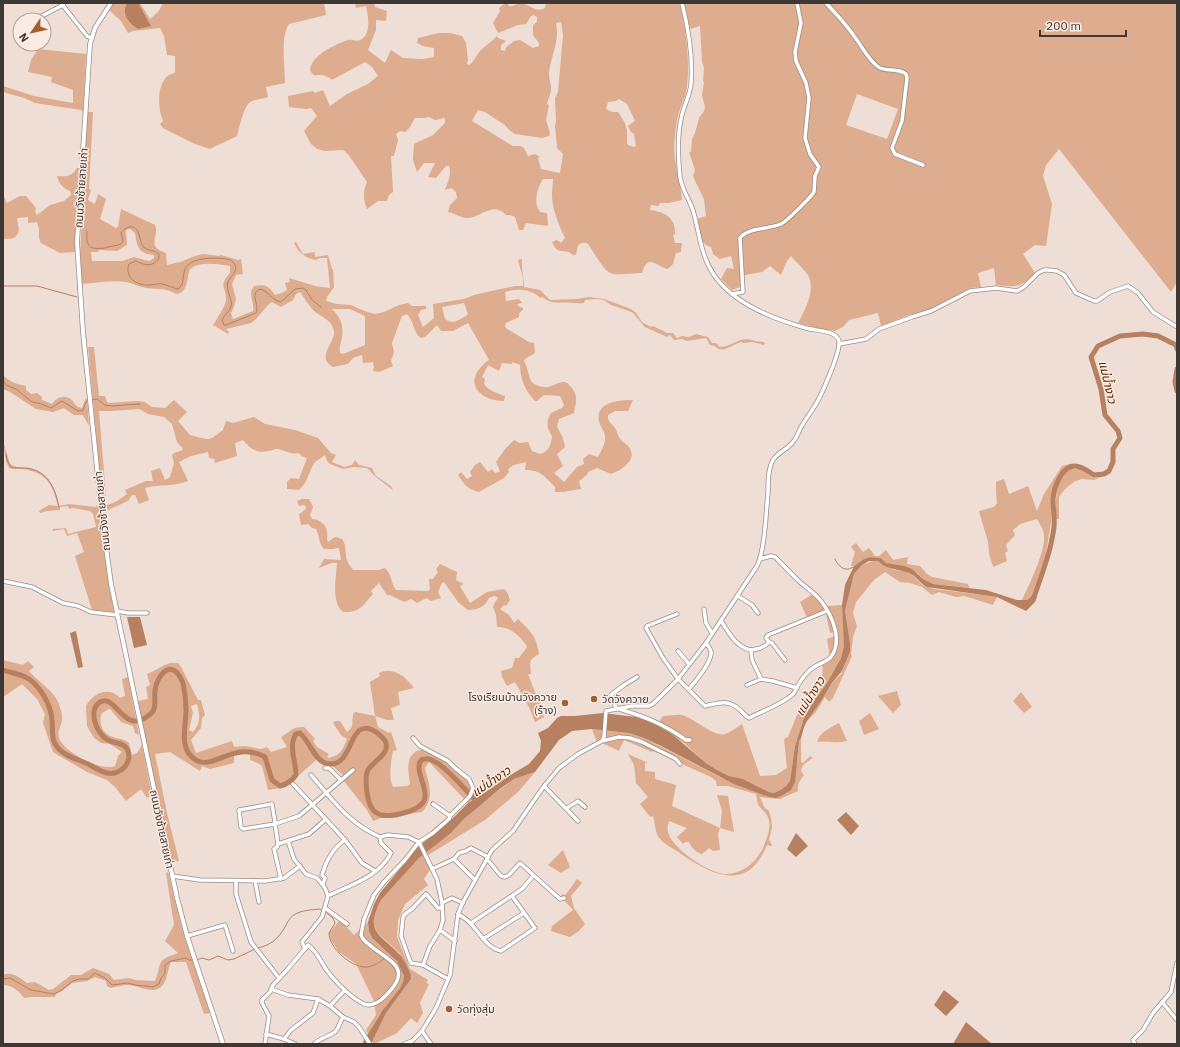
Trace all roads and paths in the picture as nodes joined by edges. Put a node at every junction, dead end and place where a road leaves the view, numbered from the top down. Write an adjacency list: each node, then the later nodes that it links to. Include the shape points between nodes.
1 (110, 3): 7 (main road, ถนนวังซ้ายสายเก่า)
2 (682, 3): 9 (street, via 689,39 691,79 678,134 681,185 694,213 704,257 714,275)
3 (797, 3): 9 (street, via 801,23 796,61 806,83 809,98 805,138 810,154 820,167 815,176 814,192 782,224 741,235 743,292)
4 (826, 3): 8 (street, via 846,24 877,66 906,74 902,121 892,148 895,154)
5 (62, 4): 6 (street); 7 (street)
6 (48, 12)
7 (91, 38): 17 (main road, ถนนวังซ้ายสายเก่า, via 77,242 83,332 106,553)
8 (923, 165)
9 (732, 294): 11 (street, via 762,312 784,321 831,332)
10 (1177, 327): 11 (street, via 1153,312 1138,293 1128,286 1094,301 1076,293 1064,275 1048,270 1038,273 1017,291 996,288 970,291 931,311 879,329 866,339)
11 (839, 344): 12 (street, via 834,363 815,406 793,442 772,461 768,476)
12 (760, 559): 14 (street); 16 (street, via 771,556 775,558 816,596)
13 (3, 581): 17 (street, via 32,587 63,603 91,612)
14 (738, 596): 19 (street, via 752,605); 21 (street)
15 (704, 609): 22 (street, via 706,623)
16 (827, 611): 24 (street, via 768,635 766,638); 33 (street, via 837,638 836,646 828,660 808,672)
17 (117, 613): 18 (street); 65 (main road, ถนนวังซ้ายสายเก่า)
18 (147, 613)
19 (758, 613)
20 (677, 614): 30 (street, via 646,628)
21 (721, 621): 22 (street); 25 (street, via 736,642)
22 (712, 633): 23 (street)
23 (706, 642): 28 (street); 34 (street, via 711,656)
24 (769, 642): 25 (street, via 759,649); 27 (street)
25 (750, 650): 31 (street)
26 (678, 651): 28 (street)
27 (784, 660)
28 (689, 664): 30 (street)
29 (637, 677): 35 (street, via 611,695)
30 (678, 679): 34 (street); 35 (street, via 649,706)
31 (761, 679): 32 (street); 33 (street)
32 (747, 685)
33 (796, 688): 34 (street, via 788,698 749,718 738,708 724,702 705,706)
34 (689, 689)
35 (616, 708): 37 (street, via 606,711); 38 (street, via 646,717)
36 (413, 738): 51 (street, via 420,746 448,761 473,785 470,796)
37 (603, 739): 39 (street, via 623,737 638,740 671,756); 45 (street, via 559,768)
38 (690, 740)
39 (680, 764)
40 (325, 768): 43 (street, via 329,768)
41 (353, 770): 43 (street)
42 (310, 775): 46 (street)
43 (341, 780): 46 (street)
44 (293, 784): 48 (street)
45 (544, 786): 50 (street); 60 (street, via 513,831 492,850)
46 (326, 793): 48 (street); 55 (street, via 350,819 366,831)
47 (433, 804): 51 (street)
48 (312, 806): 52 (street); 54 (street, via 299,816)
49 (585, 807): 50 (street, via 578,801)
50 (567, 808): 53 (street)
51 (450, 816): 58 (street)
52 (325, 820): 56 (street); 57 (street, via 312,832)
53 (578, 821)
54 (275, 824): 54 (street, via 272,804 239,810 242,828); 59 (street)
55 (380, 837): 58 (street, via 408,837); 64 (street, via 381,843 391,853)
56 (345, 840): 64 (street, via 362,863); 71 (street, via 335,847 326,865 322,875 325,878)
57 (288, 841): 59 (street); 62 (street, via 292,857)
58 (420, 843): 63 (street); 95 (street, via 376,891 366,913 361,935 392,962 399,974 398,980 390,991 374,1004 365,1005)
59 (278, 844): 67 (street, via 274,850)
60 (488, 858): 61 (street, via 472,848 459,853); 66 (street, via 501,876 509,875 520,863); 68 (street)
61 (454, 859): 63 (street); 68 (street)
62 (300, 866): 67 (street); 71 (street, via 306,874 317,878)
63 (432, 869): 76 (street, via 438,880)
64 (375, 871): 72 (street, via 364,880)
65 (172, 876): 69 (street); 85 (main road, ถนนวังซ้ายสายเก่า)
66 (533, 876): 73 (street); 74 (street, via 560,899)
67 (281, 878): 70 (street)
68 (475, 880): 77 (street)
69 (236, 881): 70 (street); 92 (street, via 238,903 251,942)
70 (254, 881): 75 (street)
71 (323, 884): 72 (street)
72 (328, 896): 79 (street)
73 (512, 896): 80 (street); 82 (street)
74 (564, 898)
75 (259, 902)
76 (442, 902): 77 (street, via 452,898); 78 (street)
77 (462, 903): 81 (street)
78 (442, 908): 84 (street, via 443,920); 91 (street, via 438,908 426,894 404,916 401,936 410,961)
79 (324, 910): 83 (street); 88 (street, via 316,926 302,942)
80 (524, 913): 86 (street); 86 (street, via 535,928 501,951)
81 (458, 914): 82 (street); 87 (street)
82 (471, 923): 86 (street)
83 (347, 924)
84 (440, 930): 87 (street); 91 (street, via 430,946)
85 (187, 936): 89 (street, via 225,925); 106 (main road, ถนนวังซ้ายสายเก่า)
86 (483, 939)
87 (455, 941): 93 (street)
88 (305, 949): 92 (street); 95 (street, via 308,945 316,952 328,972)
89 (233, 951)
90 (1177, 963): 97 (street, via 1172,989)
91 (423, 966): 93 (street)
92 (279, 978): 94 (street)
93 (448, 979): 102 (street, via 436,1008)
94 (271, 989): 96 (street, via 293,996); 103 (street, via 262,1000 269,1016)
95 (345, 990): 98 (street)
96 (318, 999): 98 (street); 104 (street, via 313,1013 291,1030)
97 (1162, 1002): 99 (street); 113 (street, via 1134,1040)
98 (330, 1006): 100 (street)
99 (1175, 1015): 101 (street)
100 (343, 1017): 109 (street, via 334,1032); 110 (street, via 354,1022)
101 (1177, 1020)
102 (422, 1031): 105 (street); 112 (street)
103 (266, 1034): 104 (street); 107 (street)
104 (284, 1039): 108 (street)
105 (412, 1042): 111 (street)
106 (223, 1044)
107 (265, 1044)
108 (295, 1044)
109 (314, 1044)
110 (370, 1044)
111 (404, 1044)
112 (431, 1044)
113 (1135, 1044)

